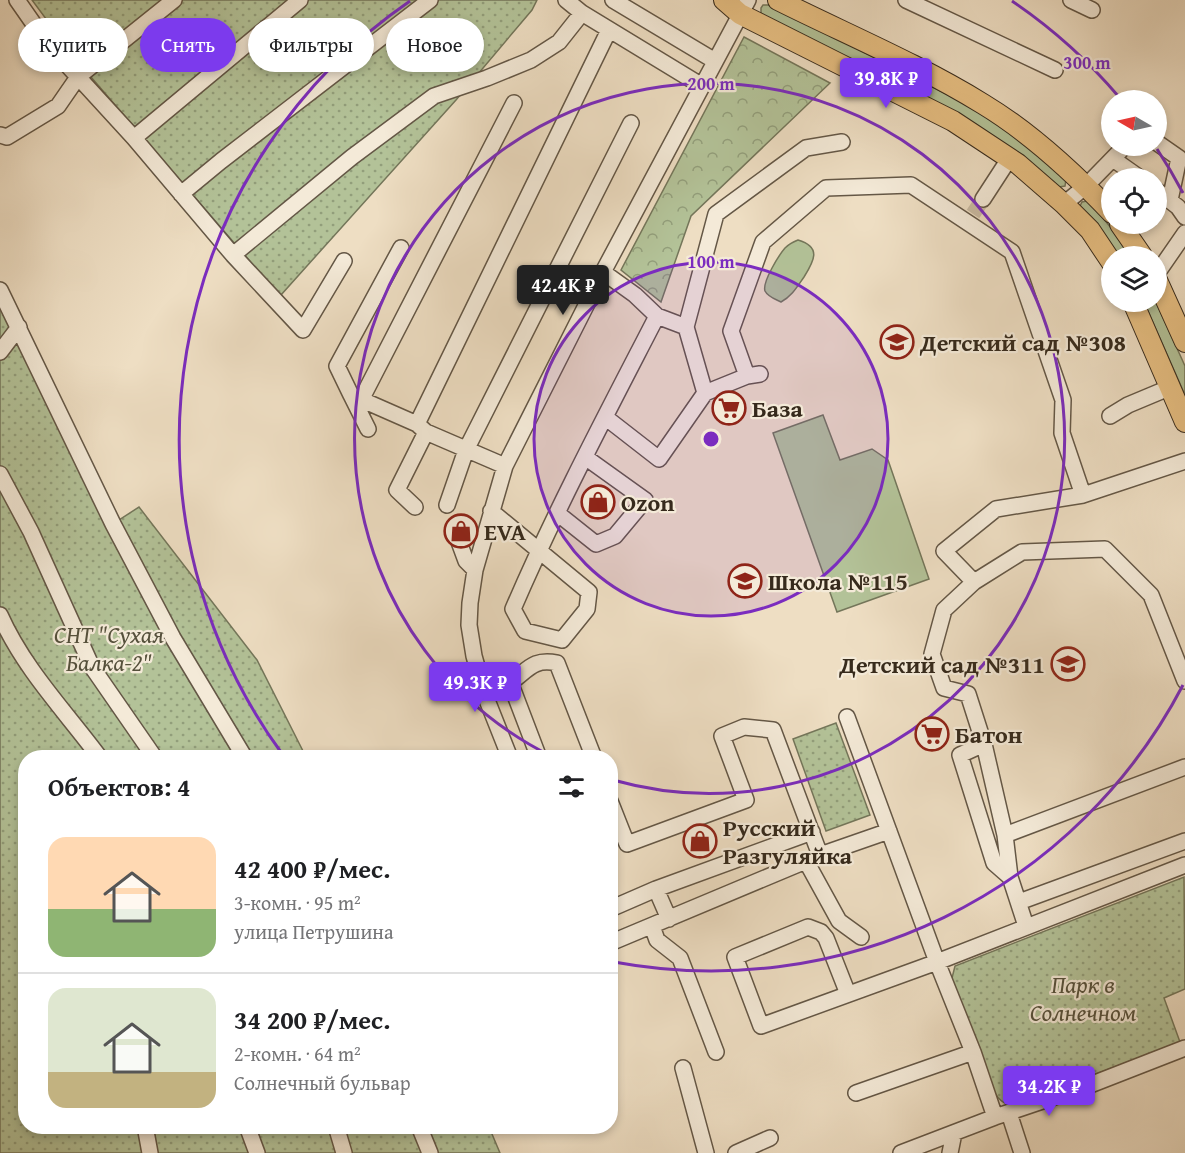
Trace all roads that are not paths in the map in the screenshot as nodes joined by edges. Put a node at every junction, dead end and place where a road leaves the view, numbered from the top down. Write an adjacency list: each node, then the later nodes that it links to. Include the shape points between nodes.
1 (17, 0): 17 (street, via 47,43)
2 (174, 0): 17 (street)
3 (300, 0): 22 (street)
4 (430, 0): 30 (street)
5 (566, 0): 13 (street)
6 (613, 0): 15 (street)
7 (724, 0): 11 (main road)
8 (778, 0): 29 (main road, via 983,104 1040,145)
9 (906, 0): 16 (street)
10 (1071, 0): 12 (street)
11 (744, 7): 15 (street); 26 (main road, via 953,121)
12 (1092, 10)
13 (582, 13): 14 (street); 40 (street, via 559,42 531,60 434,96 352,157)
14 (609, 30): 18 (street); 58 (street)
15 (715, 61): 18 (street)
16 (1055, 70)
17 (78, 77): 21 (street, via 58,106 7,138); 22 (street)
18 (702, 86): 43 (street)
19 (514, 103): 54 (street)
20 (631, 123): 60 (street)
21 (0, 135)
22 (134, 138): 30 (street)
23 (843, 142): 49 (street, via 806,148 716,214)
24 (1167, 150): 33 (street, via 1179,158)
25 (1116, 156): 27 (street)
26 (1009, 159): 32 (street); 35 (main road)
27 (1113, 159): 28 (street); 29 (street)
28 (1126, 168)
29 (1086, 186): 34 (main road); 35 (street)
30 (181, 194): 40 (street)
31 (1167, 198): 33 (street)
32 (983, 199)
33 (1170, 200): 36 (street)
34 (1101, 202)
35 (1064, 204): 38 (main road)
36 (1185, 217)
37 (1185, 233): 41 (street)
38 (1101, 247)
39 (401, 248): 54 (street, via 337,366)
40 (233, 255): 42 (street, via 303,330)
41 (1167, 260)
42 (344, 261)
43 (603, 272): 47 (street, via 636,295); 63 (street)
44 (0, 290): 48 (street)
45 (1167, 301): 50 (main road)
46 (1137, 312): 52 (main road)
47 (657, 316): 49 (street); 56 (street)
48 (19, 327): 51 (street); 82 (street, via 112,524 173,638)
49 (686, 327): 53 (street)
50 (1185, 342)
51 (0, 352)
52 (1171, 387): 55 (street); 57 (main road)
53 (705, 393): 56 (street, via 659,459); 65 (street, via 753,375 731,332 763,242 826,188 911,185 970,218 1012,252 1063,400 1062,433)
54 (356, 398): 58 (street); 59 (street)
55 (1110, 416)
56 (605, 417): 61 (street)
57 (1185, 422)
58 (421, 428): 60 (street); 67 (street, via 397,490)
59 (368, 429)
60 (466, 450): 63 (street); 66 (street)
61 (585, 457): 69 (street); 69 (street, via 645,500 615,536 596,544)
62 (1185, 461): 65 (street)
63 (505, 466): 68 (street)
64 (0, 474): 81 (street, via 31,532 92,667)
65 (1083, 495): 73 (street, via 996,509 944,551)
66 (447, 505)
67 (415, 507)
68 (491, 512): 71 (street); 72 (street)
69 (556, 513): 71 (street)
70 (459, 542): 72 (street, via 466,561)
71 (538, 551): 71 (street, via 513,609 525,631 562,640 587,609 589,592)
72 (475, 570): 77 (street, via 469,625)
73 (974, 582): 75 (street, via 1022,552 1105,549 1151,595); 79 (street, via 944,610 932,654 944,688 968,694)
74 (0, 615): 80 (street, via 34,676)
75 (1185, 681)
76 (510, 682): 77 (street); 84 (street); 85 (street, via 529,666 545,661 557,663)
77 (485, 695): 83 (street)
78 (847, 717): 88 (street)
79 (984, 744): 90 (street); 94 (street, via 960,755 994,863)
80 (94, 750)
81 (149, 750)
82 (240, 750)
83 (507, 750)
84 (536, 750)
85 (591, 750)
86 (1185, 766): 90 (street)
87 (618, 821): 89 (street, via 627,844 746,800 723,736 744,727 773,730)
88 (890, 831): 92 (street); 103 (street)
89 (812, 832): 92 (street); 95 (street)
90 (1005, 835): 94 (street)
91 (1185, 841): 96 (street)
92 (813, 858): 98 (street); 101 (street, via 839,921)
93 (1185, 865): 100 (street)
94 (1010, 877): 96 (street)
95 (656, 889): 97 (street); 98 (street)
96 (1019, 902): 100 (street)
97 (618, 906)
98 (669, 919): 99 (street)
99 (652, 926): 102 (street); 106 (street, via 657,940 680,958)
100 (1026, 926): 103 (street)
101 (861, 938)
102 (618, 940)
103 (937, 962): 104 (street); 107 (street)
104 (848, 994): 104 (street, via 826,938 808,927 735,957 761,1026)
105 (1185, 1048): 110 (street)
106 (716, 1052)
107 (973, 1052): 109 (street); 110 (street)
108 (684, 1068): 121 (street)
109 (856, 1093)
110 (1002, 1115): 111 (street); 125 (street)
111 (954, 1133): 123 (street); 124 (street)
112 (146, 1134): 117 (street)
113 (250, 1134): 118 (street)
114 (338, 1134): 119 (street)
115 (422, 1134): 120 (street)
116 (770, 1138): 122 (street)
117 (150, 1153)
118 (257, 1153)
119 (344, 1153)
120 (430, 1153)
121 (706, 1153)
122 (736, 1153)
123 (900, 1153)
124 (950, 1153)
125 (1022, 1153)

